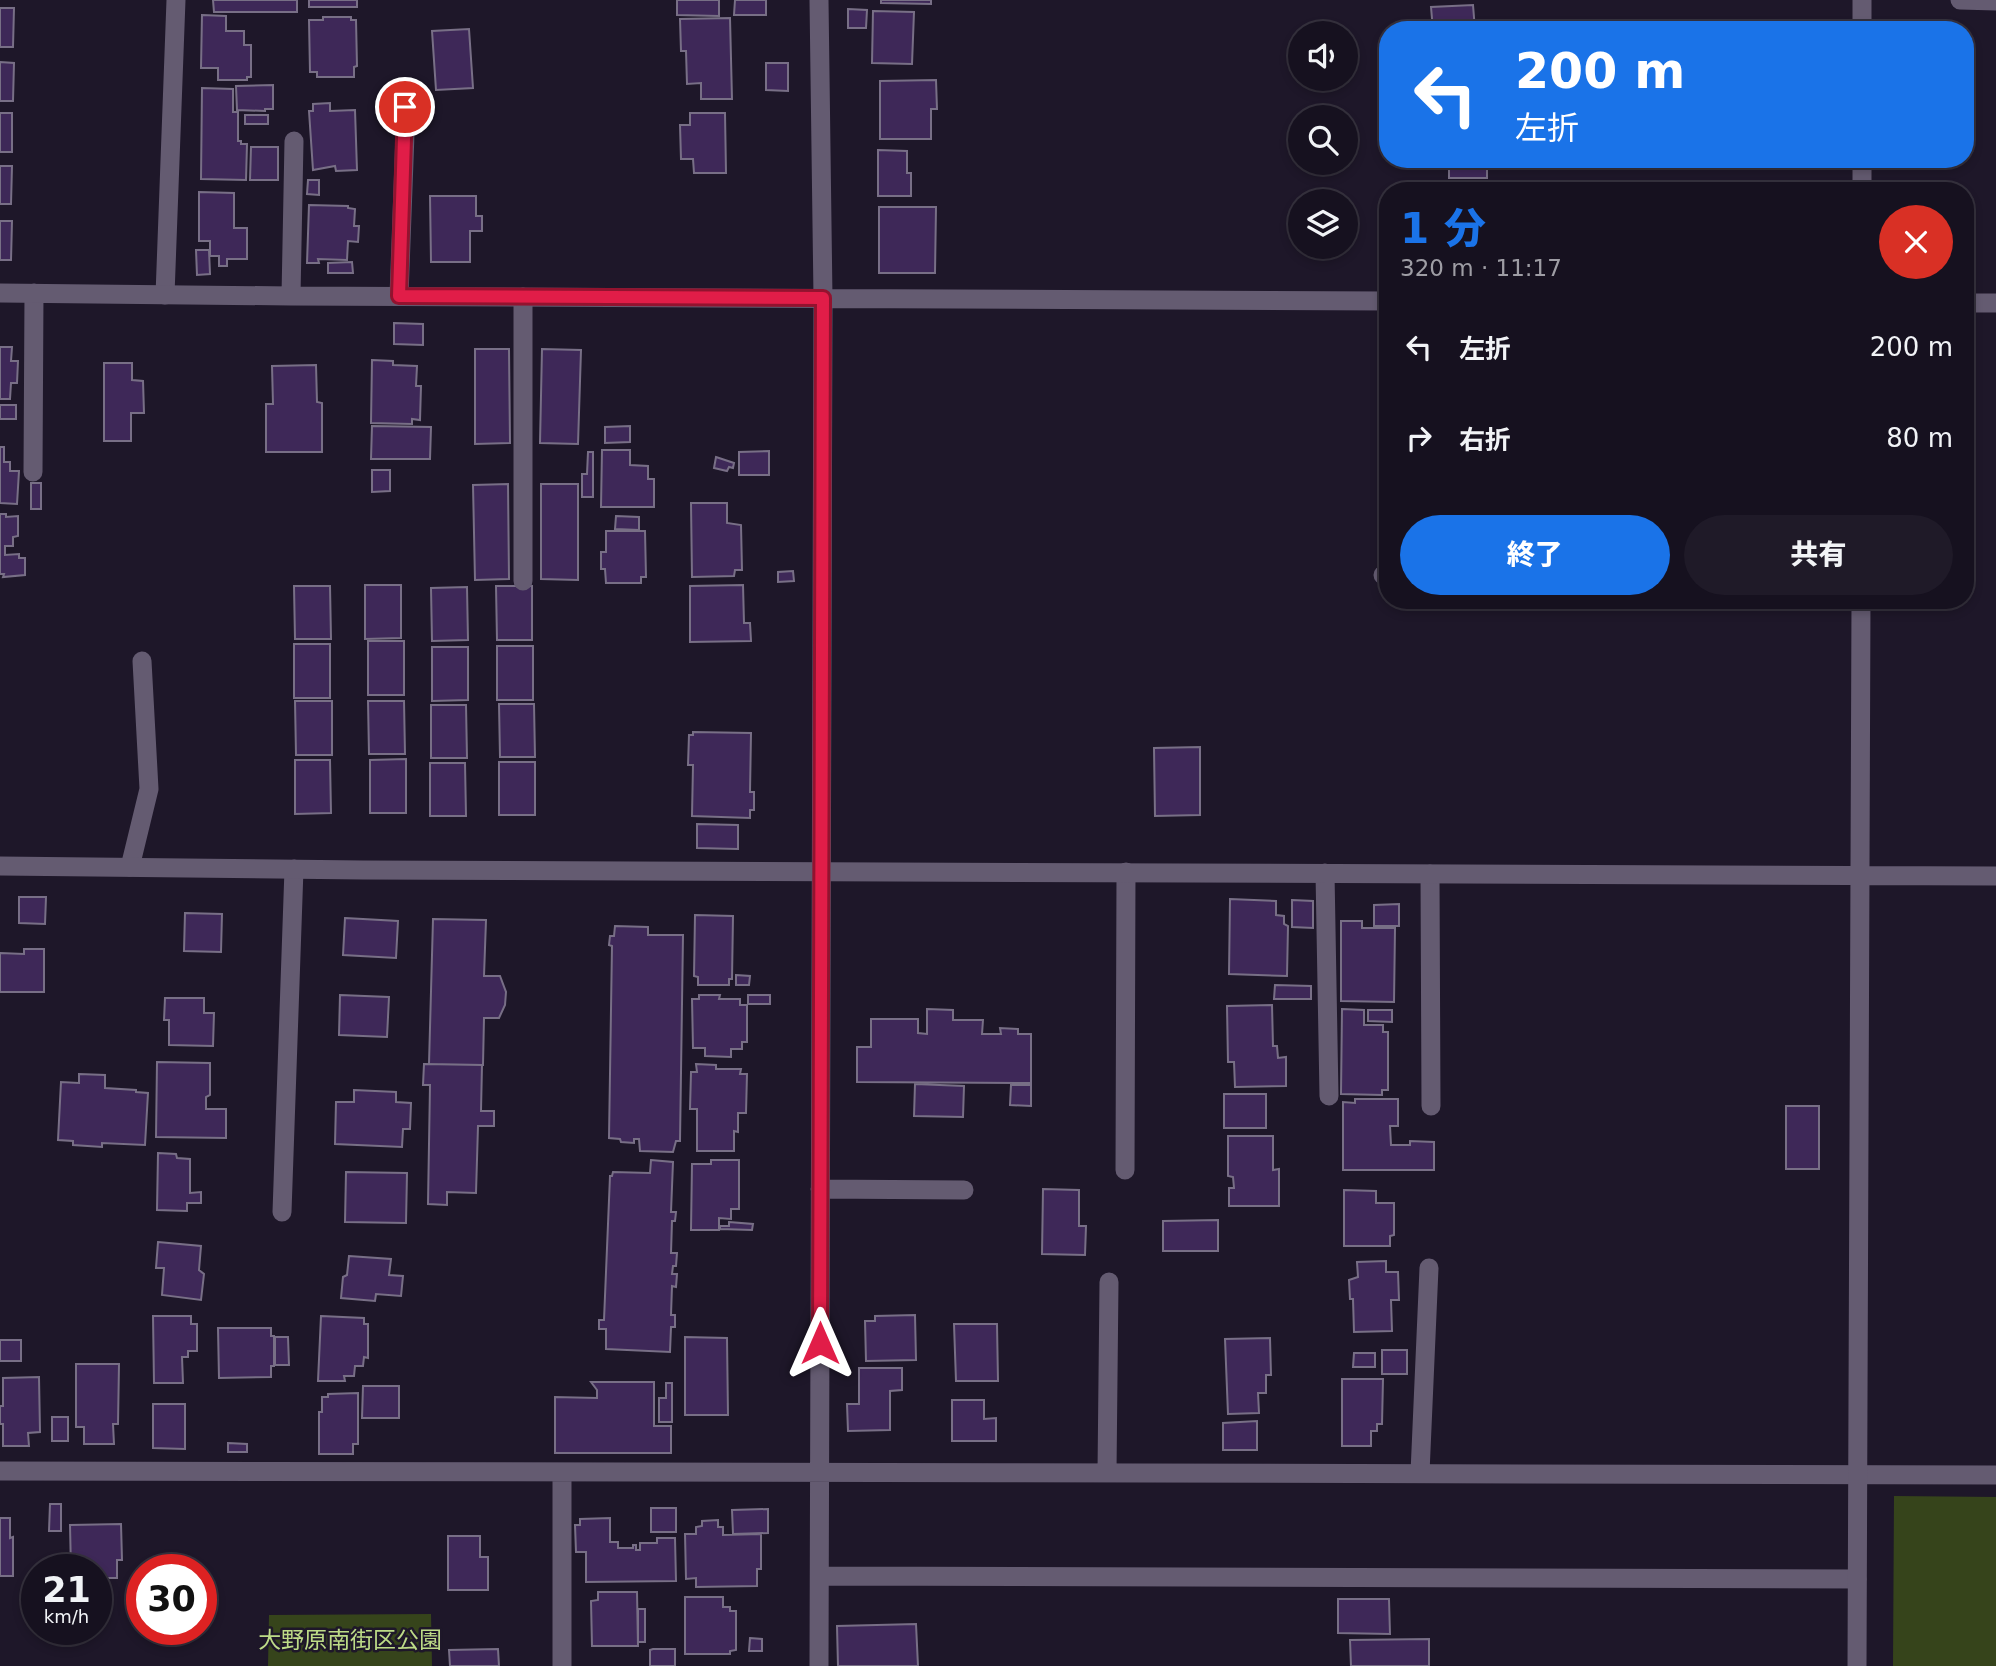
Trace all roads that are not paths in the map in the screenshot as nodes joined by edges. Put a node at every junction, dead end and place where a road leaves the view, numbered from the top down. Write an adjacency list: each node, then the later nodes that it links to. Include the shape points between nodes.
1 (176, 0): 11 (street)
2 (819, 0): 15 (street)
3 (1862, 0): 6 (street)
4 (1960, 0): 5 (street)
5 (1996, 1)
6 (1862, 21)
7 (405, 107): 13 (street)
8 (294, 141): 12 (street)
9 (0, 293): 10 (street)
10 (34, 293): 11 (street); 19 (street)
11 (165, 295): 12 (street)
12 (290, 296): 13 (street)
13 (399, 296): 14 (street)
14 (523, 297): 15 (street); 20 (street)
15 (823, 298): 16 (street); 26 (street)
16 (1379, 301)
17 (1974, 303): 18 (street)
18 (1996, 303)
19 (33, 472)
20 (523, 581)
21 (1861, 609): 30 (street)
22 (142, 661): 24 (street, via 149,789)
23 (0, 866): 24 (street)
24 (130, 867): 25 (street)
25 (294, 869): 26 (street); 37 (street)
26 (821, 871): 27 (street); 35 (street)
27 (1126, 872): 28 (street); 34 (street)
28 (1325, 873): 29 (street); 32 (street)
29 (1430, 874): 30 (street); 33 (street)
30 (1860, 876): 31 (street); 45 (street)
31 (1996, 876)
32 (1329, 1096)
33 (1431, 1107)
34 (1125, 1170)
35 (820, 1189): 36 (street); 41 (street)
36 (964, 1190)
37 (282, 1212)
38 (1429, 1268): 43 (street)
39 (1109, 1282): 42 (street)
40 (0, 1471): 44 (street)
41 (820, 1471): 42 (street); 44 (street); 47 (street)
42 (1107, 1472): 43 (street)
43 (1420, 1473): 45 (street)
44 (562, 1474): 49 (street)
45 (1859, 1474): 46 (street); 48 (street)
46 (1996, 1475)
47 (820, 1576): 48 (street); 50 (street)
48 (1857, 1579): 51 (street)
49 (562, 1666)
50 (819, 1666)
51 (1857, 1666)

